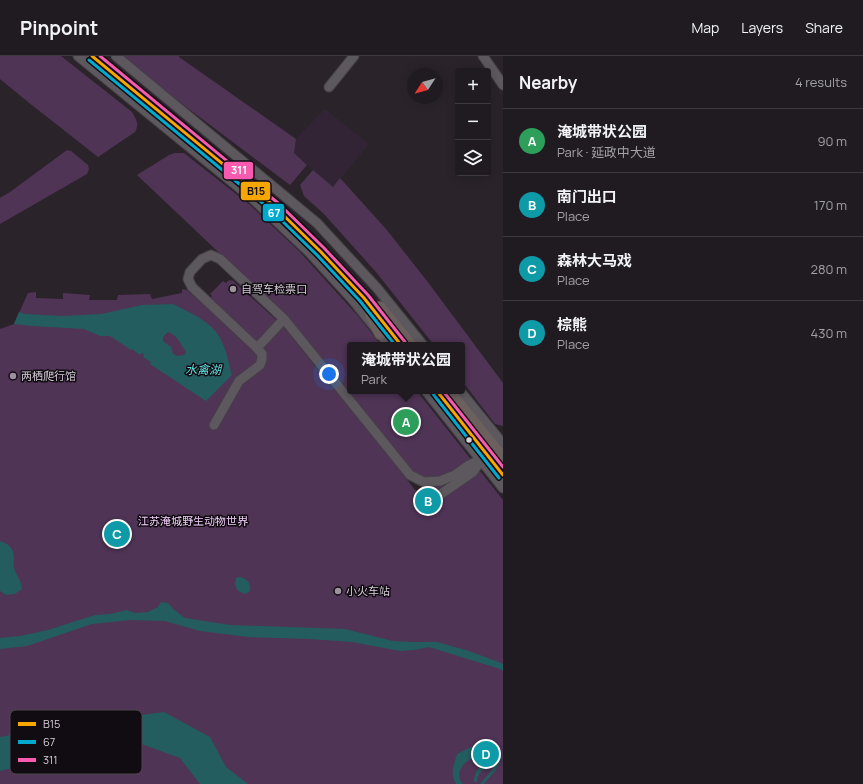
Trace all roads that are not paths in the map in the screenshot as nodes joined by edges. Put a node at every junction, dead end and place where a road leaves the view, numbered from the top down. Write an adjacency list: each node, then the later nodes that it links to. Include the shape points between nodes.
1 (78, 56): 11 (street, via 253,199 309,252 352,298)
2 (92, 56): 9 (main road, via 275,208 321,252)
3 (103, 56): 14 (main road, via 278,202 325,245)
4 (116, 56): 15 (street, via 317,223 377,288)
5 (354, 56): 8 (street)
6 (483, 56): 7 (street)
7 (503, 85)
8 (329, 87)
9 (361, 296): 11 (main road); 13 (main road)
10 (284, 318): 16 (street); 16 (street, via 220,259 212,255 202,259 190,272 188,279 192,287); 22 (street, via 410,475 424,482 440,481)
11 (380, 334): 12 (street)
12 (387, 342)
13 (399, 342)
14 (409, 342)
15 (421, 342)
16 (257, 348): 21 (street, via 262,354 260,365 239,381)
17 (429, 394): 22 (street)
18 (440, 394): 22 (main road)
19 (451, 394): 22 (main road)
20 (462, 394): 22 (street)
21 (214, 425)
22 (496, 452): 23 (main road); 24 (street); 25 (street, via 473,472)
23 (503, 475)
24 (503, 488)
25 (421, 505)

